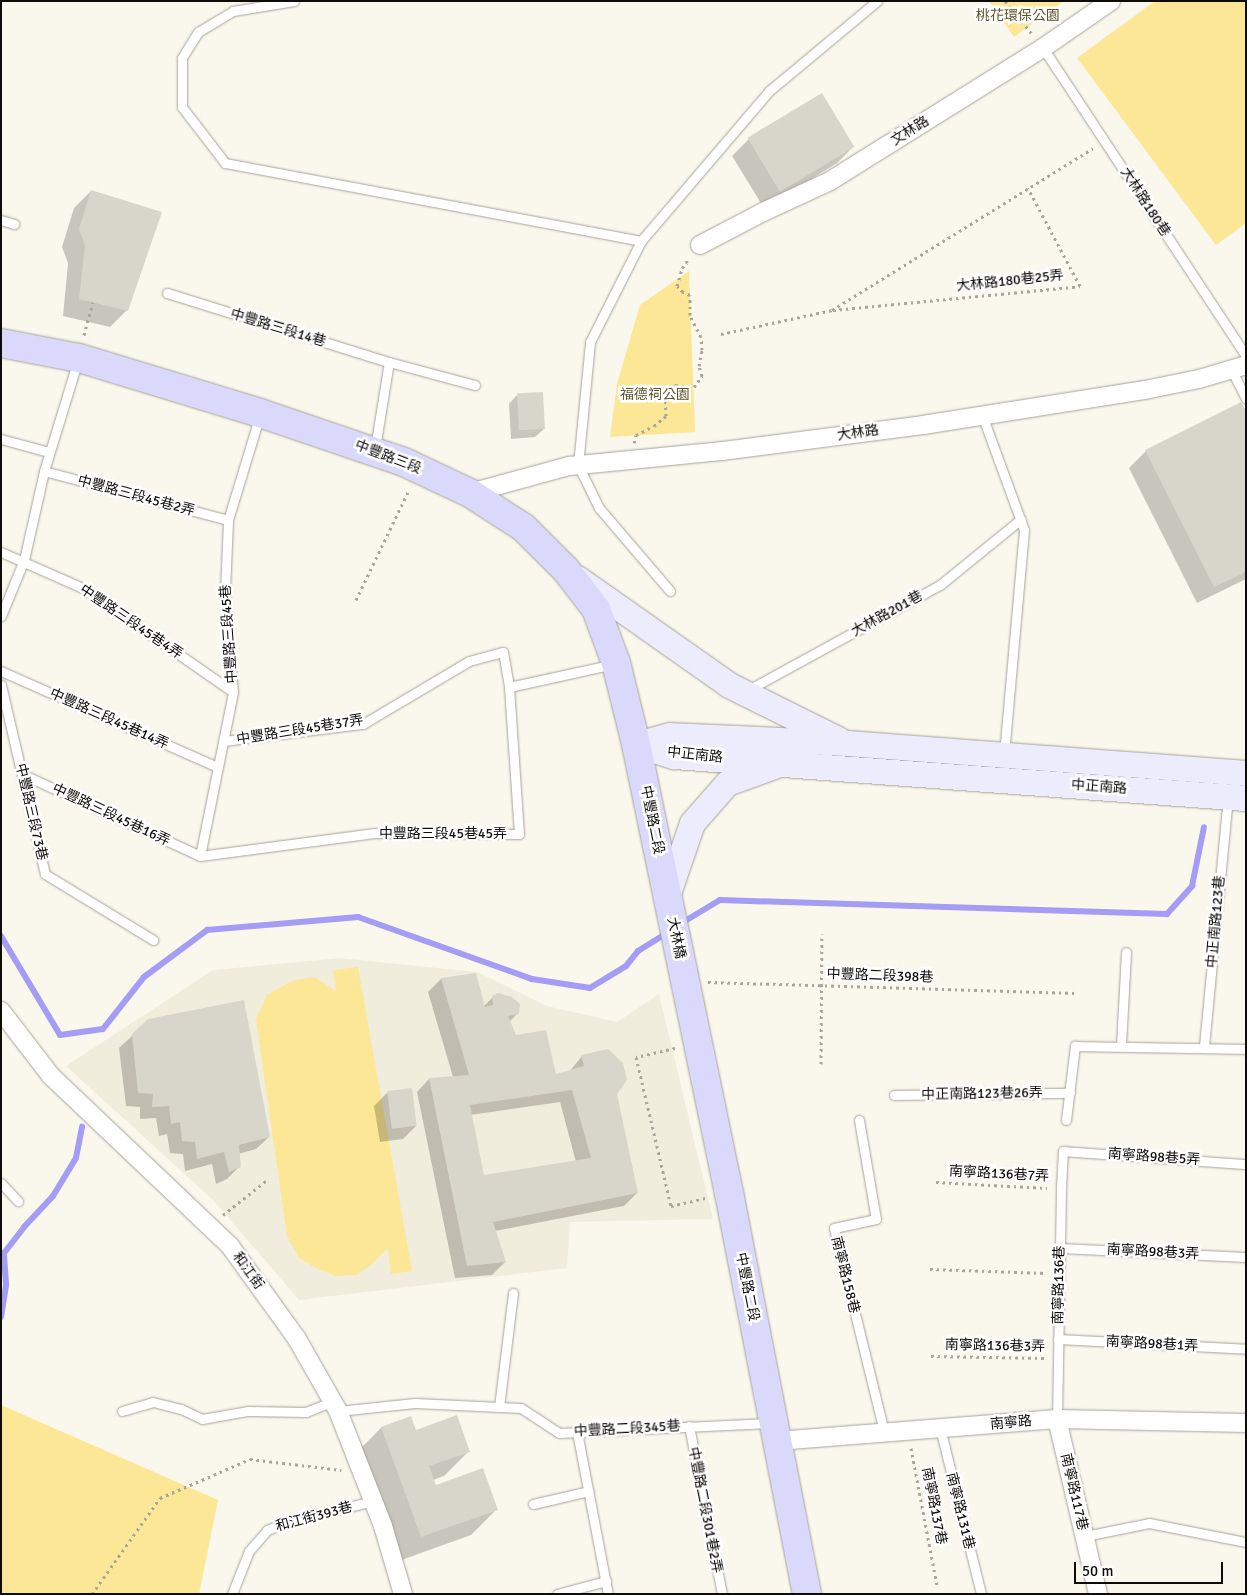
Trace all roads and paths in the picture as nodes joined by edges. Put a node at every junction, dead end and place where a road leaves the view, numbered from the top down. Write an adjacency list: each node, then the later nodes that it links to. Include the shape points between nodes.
1 (294, 1): 10 (lane, via 233,10 198,32 182,58 182,108 225,163)
2 (877, 1): 10 (lane, via 769,91)
3 (1005, 1): 5 (path)
4 (1111, 1): 5 (street, 文林路)
5 (1043, 48): 6 (lane, 大林路180巷); 11 (street, 文林路, via 830,181)
6 (1104, 141): 7 (path, 大林路180巷25弄); 17 (lane, 大林路180巷)
7 (1028, 188): 14 (path, 大林路180巷25弄); 14 (path, 大林路180巷25弄, via 1080,286)
8 (1, 220): 9 (lane)
9 (14, 224)
10 (641, 241): 29 (lane, via 590,342)
11 (700, 245): 28 (path, via 686,258 678,286 690,296 690,315 701,337 699,366 702,376 694,387 675,385 665,396 666,416 636,436)
12 (167, 293): 19 (lane, 中豐路三段14巷)
13 (93, 302): 18 (path)
14 (832, 310): 15 (path, 大林路180巷25弄)
15 (721, 334)
16 (1, 343): 18 (main road, 中豐路三段)
17 (1246, 356)
18 (79, 358): 23 (main road, 中豐路三段); 27 (lane)
19 (389, 362): 21 (lane, 中豐路三段14巷); 26 (lane)
20 (1239, 367): 22 (lane); 24 (street, 大林路, via 1145,390)
21 (475, 385)
22 (1246, 398)
23 (260, 413): 26 (main road, 中豐路三段); 33 (lane, 中豐路三段45巷)
24 (982, 415): 28 (street, 大林路, via 723,451); 34 (lane)
25 (1, 438): 27 (lane)
26 (375, 451): 30 (main road, 中豐路三段)
27 (49, 452): 31 (lane)
28 (629, 460): 29 (street, 大林路)
29 (578, 465): 32 (street, 大林路); 38 (lane, via 599,508)
30 (419, 469): 32 (main road, 中豐路三段); 39 (path)
31 (44, 471): 33 (lane, 中豐路三段45巷2弄); 36 (lane)
32 (470, 493): 37 (main road, 中豐路三段, via 524,528)
33 (228, 520): 45 (lane, 中豐路三段45巷, via 225,592)
34 (1021, 520): 46 (lane, 大林路201巷, via 940,585); 50 (lane, via 1024,530)
35 (1, 552): 36 (lane, 中豐路三段45巷4弄)
36 (24, 560): 40 (lane); 45 (lane, 中豐路三段45巷4弄, via 85,589)
37 (566, 570): 41 (main road, 中豐路三段, via 596,609); 46 (street, via 729,685)
38 (670, 591)
39 (356, 600)
40 (1, 616)
41 (616, 663): 44 (lane); 49 (main road, 中豐路三段)
42 (1, 672): 52 (lane, 中豐路三段45巷14弄)
43 (1, 685): 54 (lane, 中豐路三段73巷)
44 (509, 687): 47 (lane, 中豐路三段45巷37弄, via 503,652 469,661 363,724); 56 (lane, 中豐路三段45巷45弄, via 520,834 374,833)
45 (233, 692): 47 (lane, 中豐路三段45巷)
46 (744, 692): 48 (street)
47 (224, 741): 52 (lane, 中豐路三段45巷)
48 (847, 743): 49 (street, 中正南路, via 669,735); 50 (street, 中正南路)
49 (636, 744): 51 (street, 中正南路, via 674,756); 57 (main road, 中豐路二段)
50 (1004, 755): 53 (street, 中正南路)
51 (784, 762): 55 (street, 中正南路); 57 (street, via 727,783 692,824)
52 (218, 767): 56 (lane, 中豐路三段45巷)
53 (1246, 773)
54 (22, 774): 56 (lane, 中豐路三段45巷16弄); 59 (lane, 中豐路三段73巷, via 45,874)
55 (1237, 797): 67 (lane, 中正南路123巷)
56 (200, 856)
57 (667, 896): 61 (main road, 大林橋)
58 (822, 934): 62 (path)
59 (154, 940)
60 (1126, 952): 66 (lane)
61 (685, 981): 62 (path, 中豐路二段398巷); 65 (main road, 中豐路二段)
62 (821, 985): 63 (path, 中豐路二段398巷); 69 (path)
63 (1075, 993)
64 (1, 1011): 82 (street, 和江街, via 51,1076)
65 (698, 1043): 80 (main road, 中豐路二段); 80 (path, via 636,1057 671,1206)
66 (1121, 1045): 67 (lane); 70 (lane, via 1075,1046)
67 (1204, 1046): 68 (lane)
68 (1246, 1049)
69 (821, 1064)
70 (1070, 1093): 71 (lane, 中正南路123巷26弄); 73 (lane)
71 (894, 1095)
72 (859, 1120): 102 (lane, 南寧路158巷, via 876,1219 834,1228)
73 (1066, 1120)
74 (1063, 1151): 75 (lane, 南寧路98巷5弄); 79 (lane, 南寧路136巷)
75 (1246, 1164)
76 (267, 1180): 82 (path)
77 (1, 1182): 81 (lane)
78 (936, 1182): 79 (path, 南寧路136巷7弄)
79 (1060, 1188): 83 (lane, 南寧路136巷)
80 (729, 1193): 101 (main road, 中豐路二段)
81 (18, 1201)
82 (209, 1226): 92 (street, 和江街, via 230,1246 297,1339)
83 (1060, 1248): 84 (lane, 南寧路98巷3弄); 86 (lane, 南寧路136巷)
84 (1246, 1257)
85 (930, 1269): 86 (path)
86 (1060, 1273): 88 (lane, 南寧路136巷)
87 (513, 1293): 93 (lane)
88 (1058, 1339): 89 (lane, 南寧路98巷1弄); 91 (lane, 南寧路136巷)
89 (1246, 1349)
90 (931, 1356): 91 (path, 南寧路136巷3弄)
91 (1058, 1358): 95 (lane, 南寧路136巷)
92 (335, 1406): 93 (lane, 中豐路二段345巷, via 415,1403); 94 (lane, 中豐路二段345巷, via 306,1412 248,1411 202,1419 181,1409 153,1402); 103 (street, 和江街)
93 (499, 1407): 100 (lane, 中豐路二段345巷, via 521,1408 559,1433)
94 (122, 1411)
95 (1057, 1419): 96 (street, 南寧路); 98 (street, 南寧路); 107 (street, 南寧路117巷)
96 (1246, 1423)
97 (689, 1426): 100 (lane, 中豐路二段345巷); 101 (lane, 中豐路二段345巷); 116 (lane, 中豐路二段301巷2弄)
98 (940, 1428): 99 (street, 南寧路); 118 (lane, 南寧路131巷)
99 (908, 1430): 102 (street, 南寧路); 110 (path, 南寧路137巷)
100 (577, 1432): 104 (lane)
101 (775, 1432): 102 (street, 南寧路); 117 (main road, 中豐路二段)
102 (884, 1432)
103 (362, 1472): 105 (street, 和江街); 111 (path, via 250,1459 160,1498)
104 (589, 1491): 106 (lane); 109 (lane)
105 (373, 1501): 112 (lane, 和江街393巷, via 290,1521 267,1530 249,1551); 113 (street, 和江街)
106 (533, 1504)
107 (1085, 1536): 108 (lane, via 1149,1523); 119 (street, 南寧路117巷)
108 (1246, 1542)
109 (606, 1581): 114 (lane); 115 (lane)
110 (937, 1585)
111 (92, 1594)
112 (232, 1594)
113 (402, 1594)
114 (557, 1594)
115 (608, 1594)
116 (722, 1594)
117 (807, 1594)
118 (981, 1594)
119 (1098, 1594)

